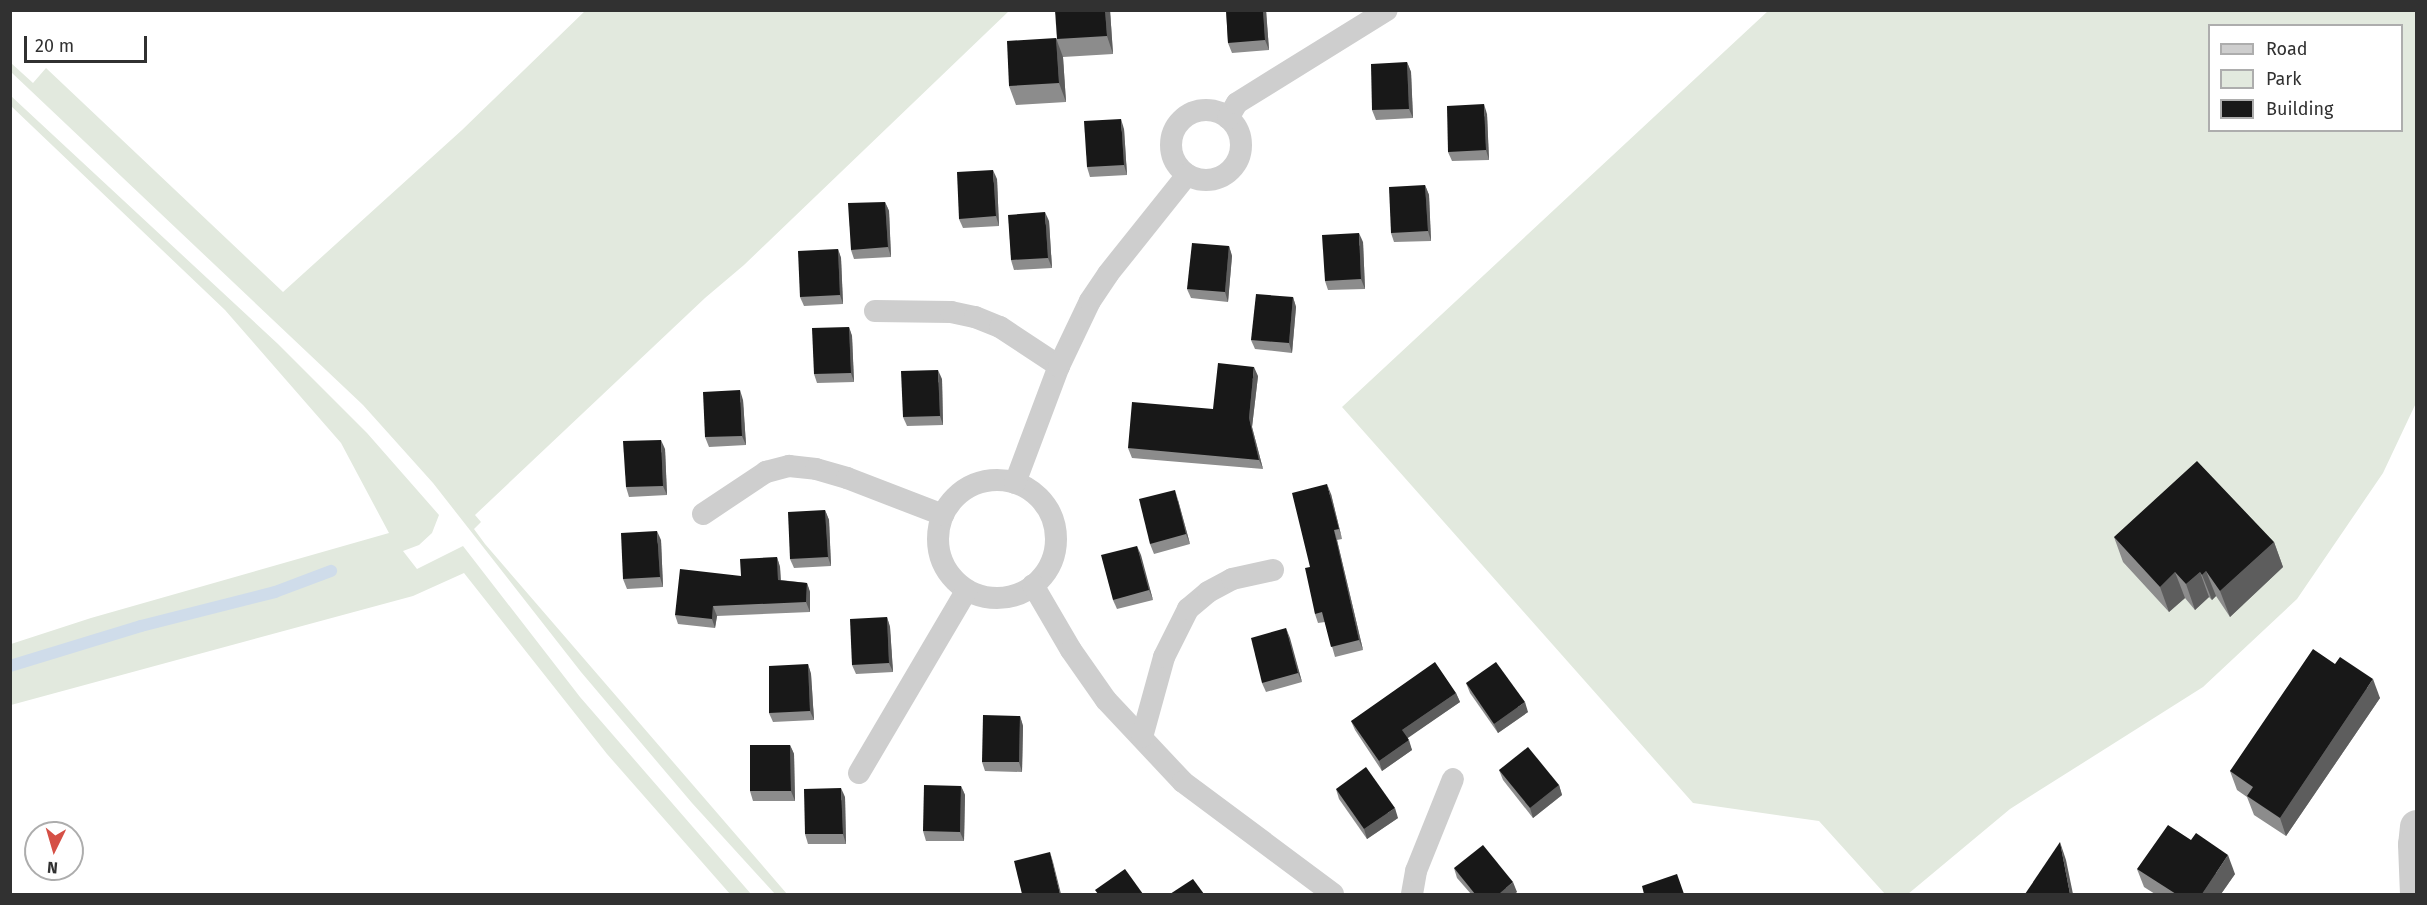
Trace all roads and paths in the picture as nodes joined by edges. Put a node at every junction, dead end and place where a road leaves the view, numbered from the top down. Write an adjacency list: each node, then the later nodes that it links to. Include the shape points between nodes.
1 (1387, 10): 2 (lane, via 1237,104)
2 (1228, 118): 3 (lane, via 1240,140 1240,154 1234,166 1213,180); 3 (lane, via 1213,111 1197,112 1182,119 1173,132 1170,148 1176,164)
3 (1187, 175): 5 (lane, via 1108,274 1090,301)
4 (875, 311): 5 (lane, via 975,317 1000,327)
5 (1059, 366): 6 (lane)
6 (1015, 483): 8 (lane, via 997,480 965,489); 10 (lane, via 1044,504 1056,538 1046,572)
7 (703, 514): 8 (lane, via 766,472 789,466 848,478)
8 (943, 515): 11 (lane, via 938,549 948,572)
9 (1273, 570): 12 (lane, via 1232,579 1188,609 1164,657)
10 (1033, 585): 11 (lane, via 1001,598); 12 (lane, via 1100,692)
11 (967, 590): 13 (lane)
12 (1142, 737): 17 (lane, via 1184,782)
13 (859, 773)
14 (1453, 779): 18 (lane, via 1416,871)
15 (2416, 826): 16 (street)
16 (2412, 893)
17 (1333, 894)
18 (1412, 894)

